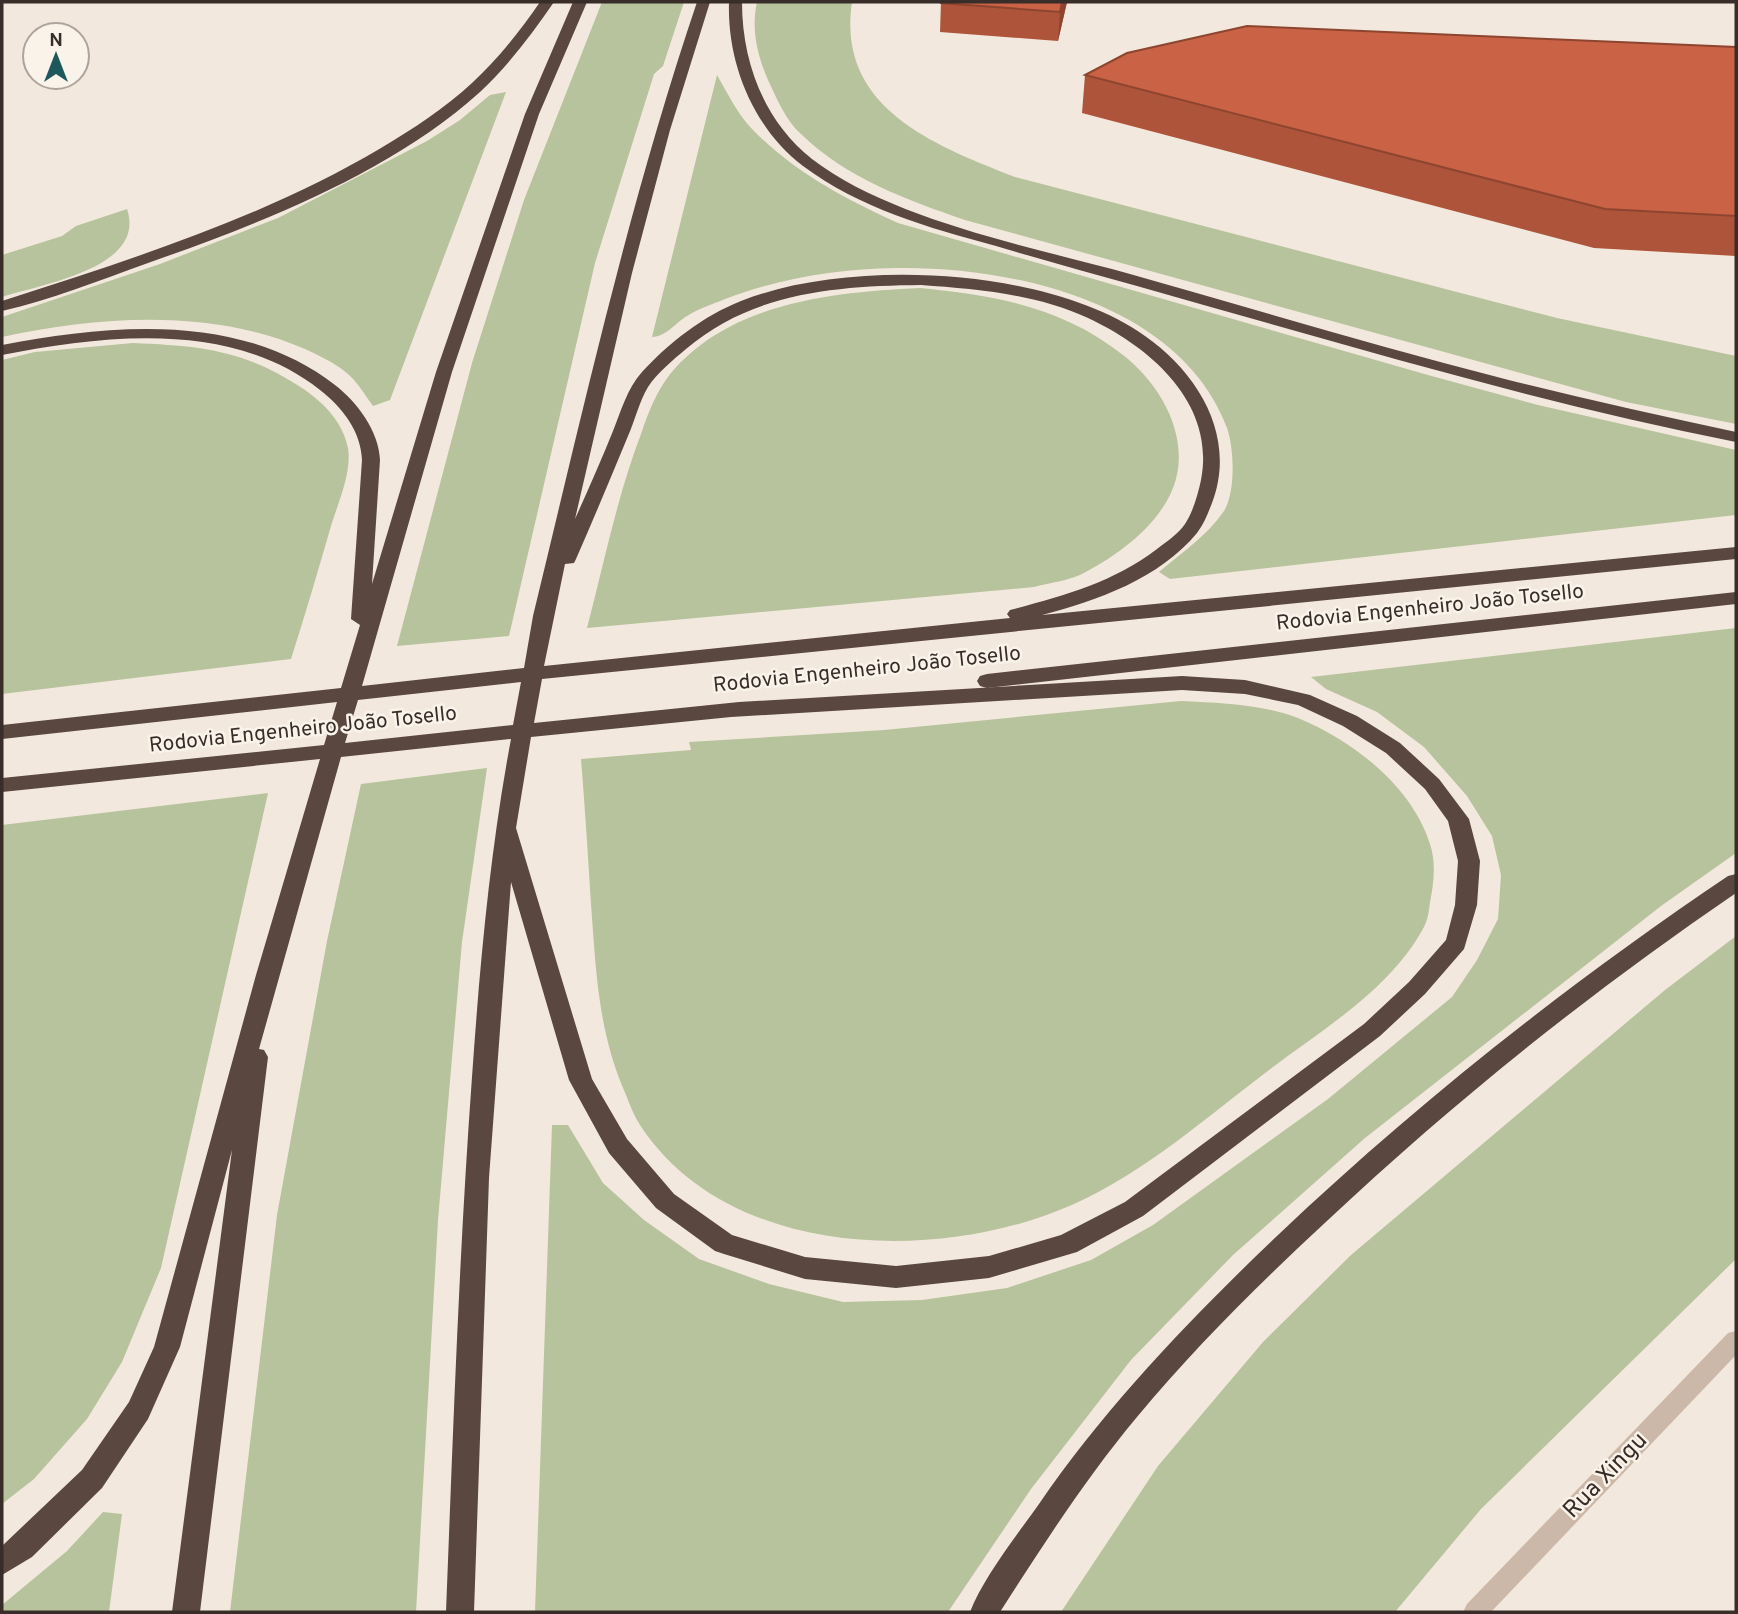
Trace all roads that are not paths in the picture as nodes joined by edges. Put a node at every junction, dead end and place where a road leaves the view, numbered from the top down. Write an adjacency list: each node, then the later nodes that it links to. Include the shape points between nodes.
1 (547, 2): 5 (highway, via 504,59 465,97 420,130 347,172 198,240)
2 (580, 2): 12 (highway, via 532,114 499,208 444,372)
3 (704, 2): 10 (highway, via 624,273)
4 (735, 2): 7 (highway, via 740,62 751,92 792,146 823,174 865,197 969,234 1493,381)
5 (2, 306)
6 (2, 350): 12 (highway, via 83,335 199,337 256,348 300,365 331,389 354,413 370,449)
7 (1736, 437)
8 (1736, 554): 11 (highway, Rodovia Engenheiro João Tosello)
9 (1736, 598): 13 (highway, Rodovia Engenheiro João Tosello)
10 (543, 616): 11 (highway, via 646,377 680,344 718,318 763,299 815,287 932,280 1045,298 1096,316 1142,342 1175,370 1202,406 1212,447 1210,489 1192,528 1149,564 1096,592 1022,613); 18 (highway)
11 (751, 650): 14 (highway, Rodovia Engenheiro João Tosello)
12 (360, 653): 20 (highway)
13 (728, 710): 17 (highway, Rodovia Engenheiro João Tosello); 18 (highway, via 1181,683 1245,687 1303,700 1350,721 1393,748 1432,784 1458,819 1469,861 1466,905 1456,943 1372,1030 1135,1209 1068,1244 989,1267 896,1278 805,1268 724,1243 665,1200 618,1146 581,1080)
14 (88, 723): 15 (highway); 16 (highway, Rodovia Engenheiro João Tosello)
15 (2, 726)
16 (2, 732)
17 (2, 787)
18 (505, 828): 24 (highway, via 477,1178)
19 (1736, 882): 25 (highway, via 1558,1007 1367,1166 1271,1258 1193,1334 1103,1437)
20 (267, 975): 22 (highway, via 167,1347 139,1410 92,1479); 23 (highway)
21 (1736, 1340): 26 (street, Rua Xingu)
22 (2, 1562)
23 (186, 1612)
24 (460, 1612)
25 (984, 1612)
26 (1475, 1612)

